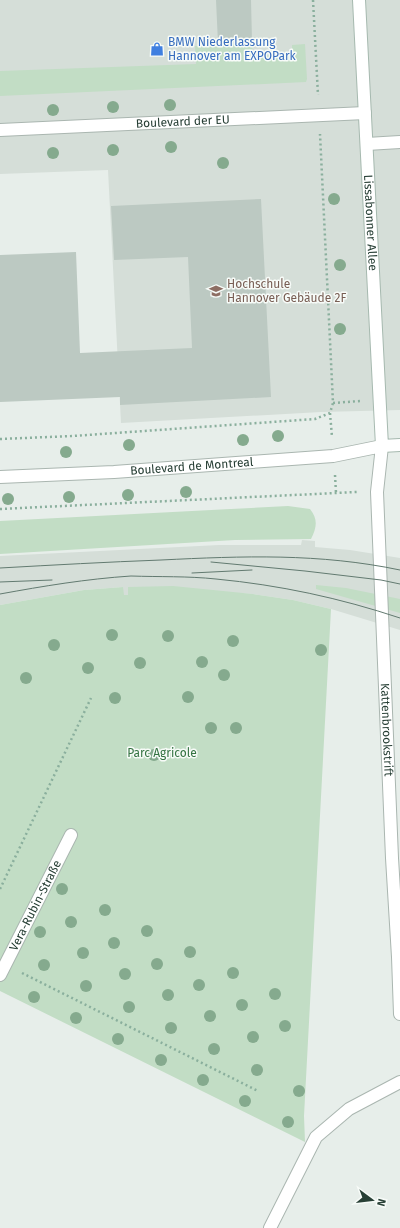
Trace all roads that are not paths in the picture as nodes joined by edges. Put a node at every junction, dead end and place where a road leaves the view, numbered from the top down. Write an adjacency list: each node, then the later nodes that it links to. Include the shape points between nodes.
1 (359, 0): 2 (street, Lissabonner Allee)
2 (365, 113): 3 (street, Boulevard der EU); 5 (street, Lissabonner Allee)
3 (0, 130)
4 (400, 142): 5 (street)
5 (367, 144): 7 (street, Lissabonner Allee)
6 (400, 445): 7 (street, Boulevard de Montreal)
7 (382, 446): 8 (street, Boulevard de Montreal, via 333,456 114,472); 10 (street, Kattenbrookstrift, via 377,492)
8 (0, 477)
9 (71, 835): 11 (street, Vera-Rubin-Straße)
10 (396, 858): 12 (street, Kattenbrookstrift)
11 (3, 970)
12 (400, 1014)
13 (400, 1082): 14 (street, via 349,1109 316,1137)
14 (270, 1228)

